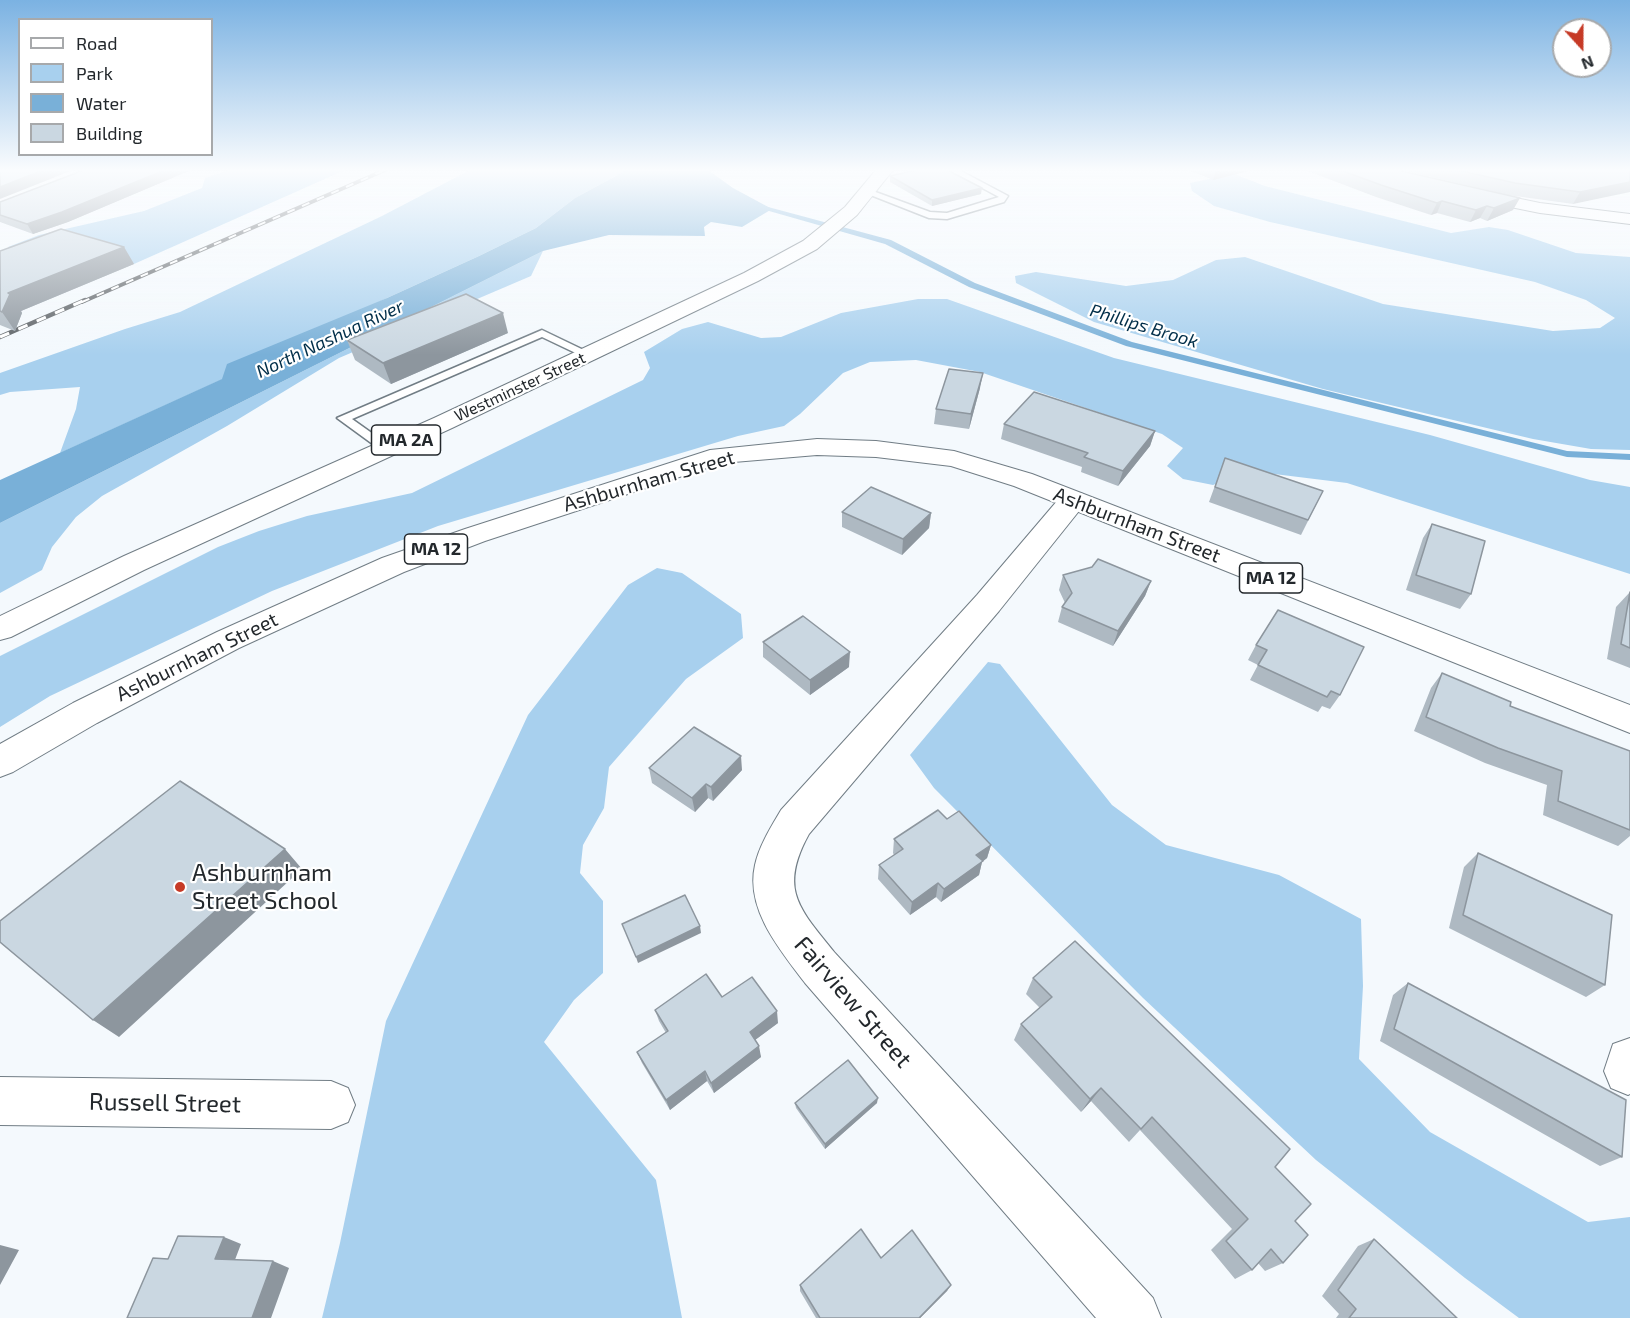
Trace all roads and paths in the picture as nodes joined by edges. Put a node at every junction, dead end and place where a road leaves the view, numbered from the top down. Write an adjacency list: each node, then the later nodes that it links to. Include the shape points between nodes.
1 (826, 232): 2 (main road, Westminster Street / MA 2A, via 810,245 751,277)
2 (588, 355): 3 (main road, Westminster Street / MA 2A); 3 (lane, via 542,333 343,418)
3 (385, 449): 5 (main road, Westminster Street / MA 2A, via 134,563)
4 (1073, 500): 6 (main road, Ashburnham Street / MA 12); 7 (main road, Ashburnham Street / MA 12, via 954,459 908,452 817,447 719,456 475,534 393,565 228,640 85,713); 10 (main road, Fairview Street, via 795,822 778,850 772,883 791,929 820,968)
5 (0, 629)
6 (1630, 719)
7 (0, 762)
8 (0, 1101): 9 (main road, Russell Street)
9 (331, 1105)
10 (1133, 1318)

